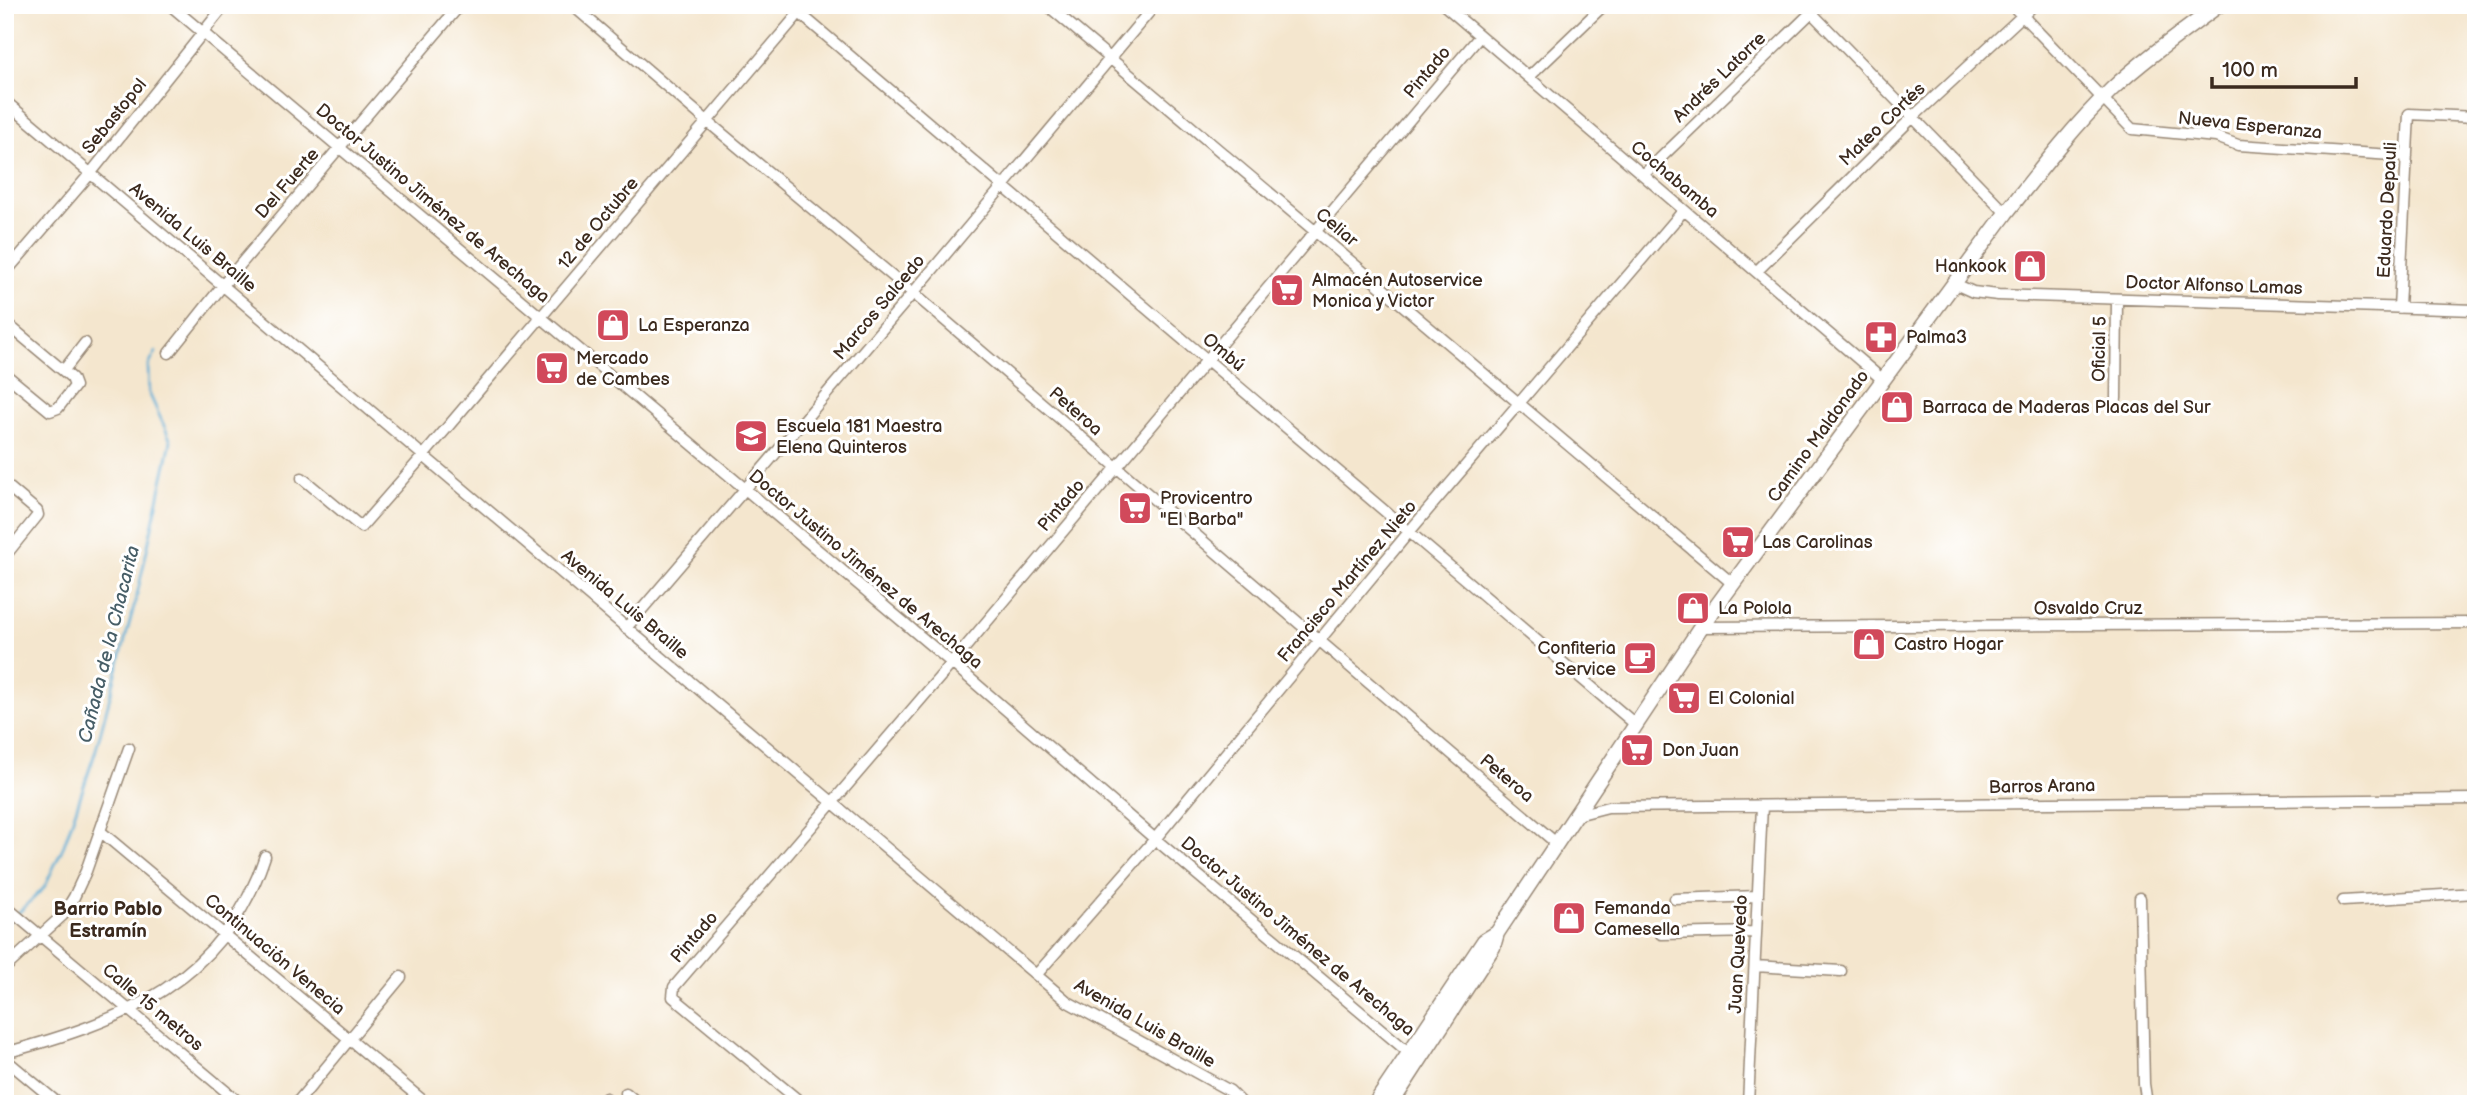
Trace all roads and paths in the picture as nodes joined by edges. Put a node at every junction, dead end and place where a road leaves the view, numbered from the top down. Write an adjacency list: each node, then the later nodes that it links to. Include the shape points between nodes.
1 (170, 5): 16 (street, Doctor Justino Jiménez de Arechaga)
2 (225, 5): 16 (street, Sebastopol)
3 (460, 5): 25 (street, Del Fuerte)
4 (572, 5): 24 (street, Peteroa)
5 (790, 5): 14 (street, Ombú)
6 (1047, 5): 18 (street, Celiar)
7 (1155, 5): 18 (street, Marcos Salcedo)
8 (1444, 5): 17 (street, Cochabamba)
9 (1604, 5): 19 (street)
10 (2012, 5): 15 (street, Nueva Esperanza)
11 (2034, 5): 15 (street, Mateo Cortés)
12 (2219, 5): 20 (main road, Camino Maldonado)
13 (1811, 8): 22 (street); 28 (street, Andrés Latorre)
14 (803, 9): 24 (street, 12 de Octubre); 29 (street, Ombú)
15 (2022, 16): 20 (street, Nueva Esperanza); 22 (street, Mateo Cortés)
16 (203, 33): 25 (street, Doctor Justino Jiménez de Arechaga); 27 (street, Sebastopol)
17 (1480, 36): 19 (street, Cochabamba); 32 (street, Pintado)
18 (1110, 58): 29 (street, Marcos Salcedo); 32 (street, Celiar)
19 (1529, 77): 28 (street, Cochabamba)
20 (2103, 99): 26 (street, Nueva Esperanza, via 2136,131 2216,137 2238,145); 31 (main road, Camino Maldonado)
21 (5, 101): 27 (street, Avenida Luis Braille)
22 (1913, 117): 31 (street); 33 (street, Mateo Cortés)
23 (2476, 117): 26 (street, Eduardo Depauli, via 2409,114)
24 (707, 121): 37 (street, Peteroa); 41 (street, 12 de Octubre)
25 (341, 147): 36 (street, Del Fuerte); 41 (street, Doctor Justino Jiménez de Arechaga)
26 (2407, 156): 39 (street, Eduardo Depauli)
27 (90, 174): 34 (street, Sebastopol); 36 (street, Avenida Luis Braille)
28 (1643, 174): 30 (street, Cochabamba)
29 (1003, 187): 37 (street, Marcos Salcedo); 45 (street, Ombú)
30 (1684, 210): 33 (street, Cochabamba); 50 (street, Francisco Martínez Nieto)
31 (2006, 213): 35 (main road, Camino Maldonado)
32 (1315, 232): 45 (street, Pintado); 50 (street, Celiar)
33 (1758, 271): 48 (street, Cochabamba)
34 (5, 273)
35 (1953, 283): 38 (street, Doctor Alfonso Lamas, via 1973,292 1998,295); 48 (main road, Camino Maldonado)
36 (223, 285): 44 (street, Del Fuerte); 51 (street, Avenida Luis Braille)
37 (913, 293): 52 (street, Peteroa); 55 (street, Marcos Salcedo)
38 (2117, 300): 39 (street, Doctor Alfonso Lamas); 49 (street, Oficial 5)
39 (2399, 308): 40 (street, Doctor Alfonso Lamas)
40 (2476, 310)
41 (540, 318): 51 (street, 12 de Octubre); 55 (street, Doctor Justino Jiménez de Arechaga)
42 (5, 321): 46 (street)
43 (85, 343): 46 (street)
44 (169, 352)
45 (1207, 360): 52 (street, Pintado); 56 (street, Ombú)
46 (64, 370): 47 (street, via 74,380 75,389 53,411)
47 (5, 374)
48 (1883, 380): 58 (main road, Camino Maldonado)
49 (2116, 399)
50 (1519, 404): 56 (street, Francisco Martínez Nieto); 58 (street, Celiar)
51 (423, 456): 53 (street, 12 de Octubre, via 360,527); 61 (street, Avenida Luis Braille)
52 (1116, 468): 62 (street, Peteroa); 63 (street, Pintado)
53 (302, 478)
54 (5, 484): 57 (street, via 38,515)
55 (745, 491): 61 (street, Marcos Salcedo); 63 (street, Doctor Justino Jiménez de Arechaga)
56 (1409, 533): 62 (street, Francisco Martínez Nieto); 64 (street, Ombú)
57 (5, 556)
58 (1732, 584): 60 (main road, Camino Maldonado)
59 (2476, 623): 60 (street, Osvaldo Cruz)
60 (1701, 627): 64 (main road, Camino Maldonado)
61 (626, 628): 68 (street, Avenida Luis Braille)
62 (1319, 642): 73 (street, Francisco Martínez Nieto); 74 (street, Peteroa)
63 (952, 663): 68 (street, Pintado); 73 (street, Doctor Justino Jiménez de Arechaga)
64 (1635, 724): 66 (main road, Camino Maldonado)
65 (129, 748): 72 (street)
66 (1595, 783): 70 (street, via 1597,796); 71 (main road, Camino Maldonado)
67 (2476, 799): 69 (street, Barros Arana)
68 (832, 802): 89 (street, Avenida Luis Braille); 102 (street, Pintado, via 674,987 673,997)
69 (1762, 806): 70 (street, Barros Arana); 77 (street, Juan Quevedo)
70 (1608, 807): 71 (street, Barros Arana)
71 (1573, 816): 74 (main road, Camino Maldonado)
72 (100, 831): 84 (street, Continuación Venecia); 85 (street, via 74,897)
73 (1155, 839): 89 (street, Francisco Martínez Nieto); 94 (street, Doctor Justino Jiménez de Arechaga)
74 (1556, 843): 94 (main road, Camino Maldonado, via 1497,933 1493,947)
75 (265, 856): 84 (street)
76 (2476, 893): 80 (street)
77 (1758, 896): 79 (street); 82 (street, Juan Quevedo)
78 (2140, 898): 107 (street)
79 (1675, 899)
80 (2343, 901)
81 (13, 912): 85 (street, Calle 15 metros)
82 (1756, 932): 83 (street); 86 (street, Juan Quevedo)
83 (1661, 934)
84 (225, 935): 91 (street, via 164,992); 92 (street, Continuación Venecia)
85 (43, 936): 87 (street); 91 (street, Calle 15 metros)
86 (1755, 966): 88 (street); 106 (street, Juan Quevedo)
87 (5, 968)
88 (1841, 971)
89 (1037, 974): 103 (street, Avenida Luis Braille, via 1068,1002 1230,1091)
90 (401, 977): 92 (street)
91 (129, 1010): 93 (street); 98 (street, Calle 15 metros)
92 (350, 1040): 99 (street); 100 (street, Continuación Venecia)
93 (5, 1053)
94 (1414, 1057): 104 (main road, Camino Maldonado); 105 (main road, Camino Maldonado)
95 (5, 1059): 97 (street)
96 (626, 1093): 101 (street)
97 (58, 1104)
98 (241, 1104)
99 (296, 1104)
100 (427, 1104)
101 (639, 1104)
102 (803, 1104)
103 (1243, 1104)
104 (1375, 1104)
105 (1391, 1104)
106 (1748, 1104)
107 (2147, 1104)

